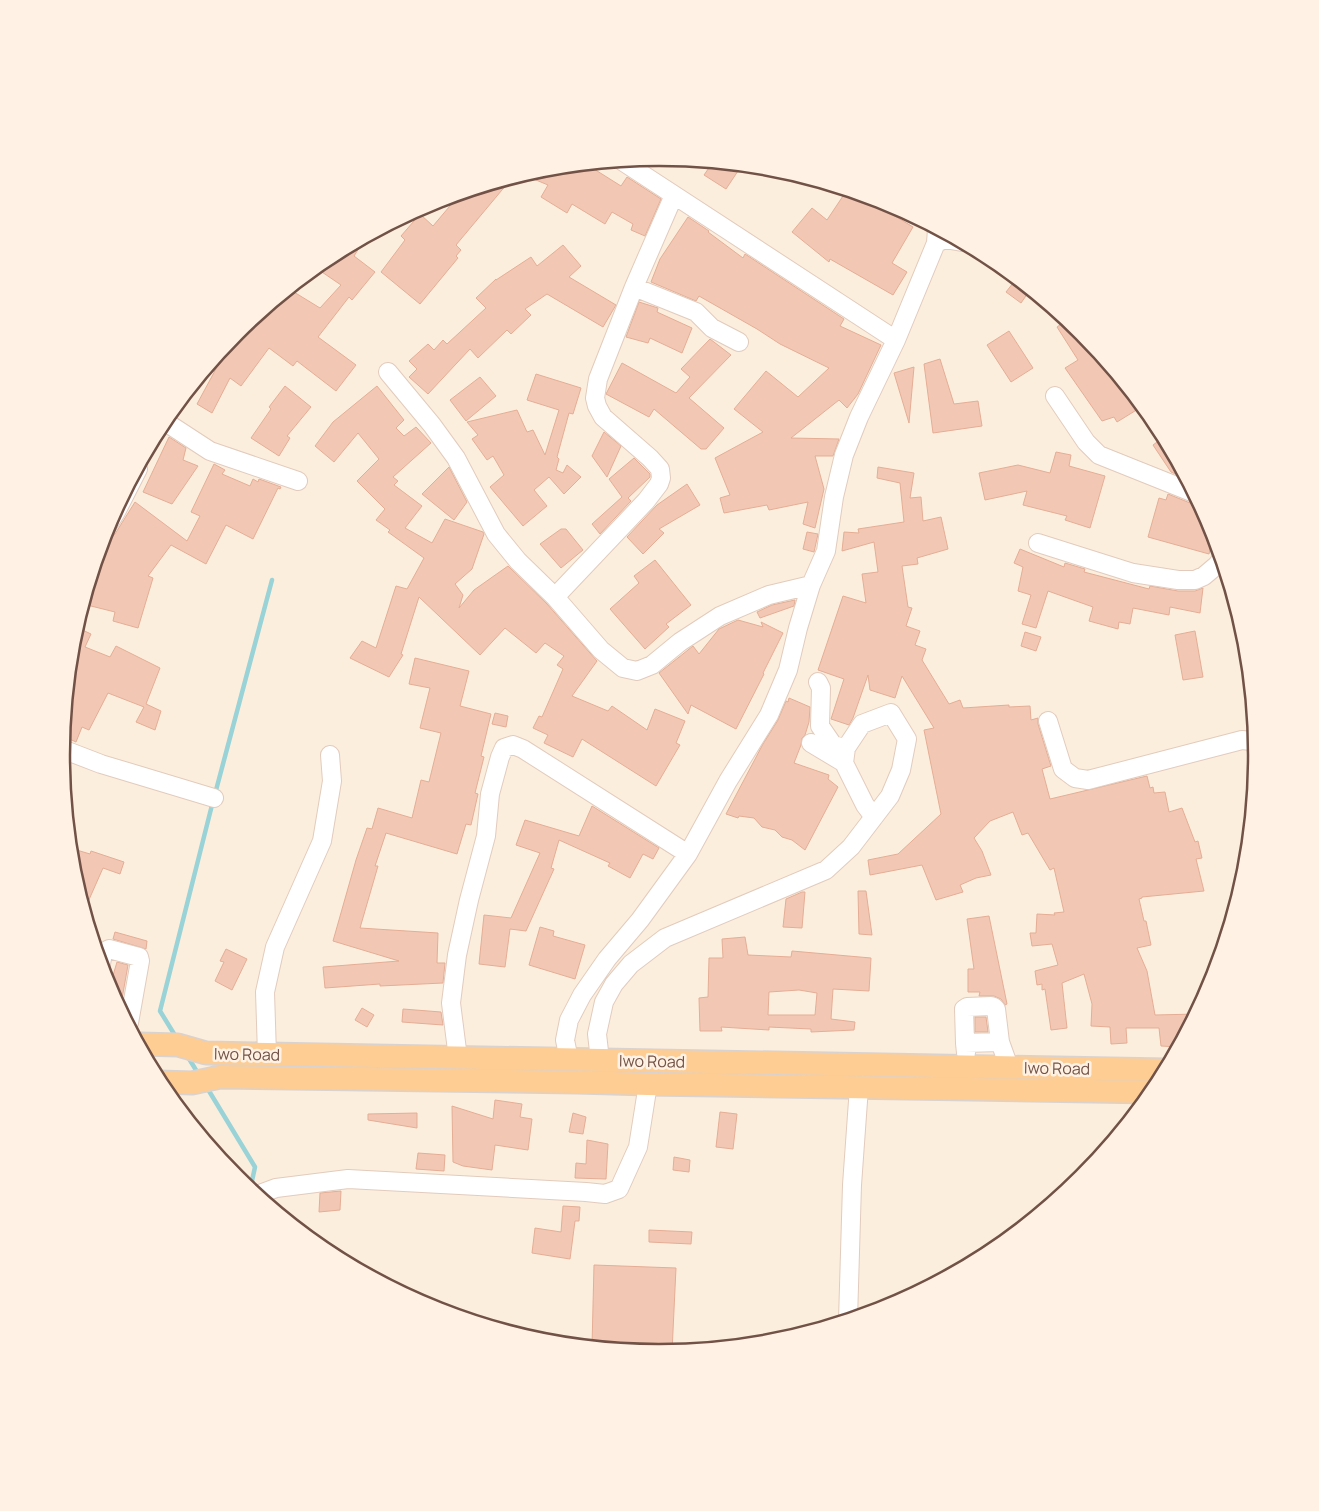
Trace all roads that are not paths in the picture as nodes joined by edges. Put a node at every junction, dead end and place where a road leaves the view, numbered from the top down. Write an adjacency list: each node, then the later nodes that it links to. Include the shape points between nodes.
1 (631, 167): 2 (street)
2 (674, 195): 4 (street); 5 (street)
3 (936, 236): 5 (street)
4 (634, 287): 6 (street, via 696,312 712,328); 15 (street, via 598,379 595,398 602,417 650,458 660,469 661,478 646,501)
5 (896, 340): 14 (street, via 844,455 826,551)
6 (739, 342)
7 (388, 372): 15 (street, via 456,458 496,534 518,561)
8 (1055, 396): 11 (street, via 1086,442 1099,455)
9 (171, 425): 10 (street, via 210,451)
10 (298, 481)
11 (1185, 489)
12 (1038, 543): 13 (street, via 1133,573 1178,580 1195,580)
13 (1217, 564)
14 (811, 586): 15 (street, via 769,595 720,616 652,665 637,671 623,668 601,650); 25 (street, via 788,670 770,715 728,781)
15 (555, 596)
16 (818, 682): 22 (street, via 820,726)
17 (1048, 721): 18 (street, via 1064,769 1075,778 1088,780)
18 (1249, 741)
19 (811, 743): 22 (street)
20 (70, 752): 23 (street)
21 (330, 755): 31 (street, via 332,781 322,841 275,947 265,992)
22 (845, 755): 24 (street, via 865,805); 24 (street, via 862,724 891,713 906,739 901,770 890,796)
23 (214, 798)
24 (874, 817): 34 (street, via 851,847 826,870 665,938 631,964 604,1002 597,1034)
25 (688, 854): 32 (street, via 523,749 513,745 504,748 490,794 486,836 457,955 451,1003); 33 (street, via 582,995 569,1020 565,1040)
26 (104, 952): 27 (street, via 109,949 139,957)
27 (130, 1013)
28 (1000, 1042): 29 (street); 29 (street, via 996,1010 990,1006 964,1009); 36 (street)
29 (965, 1043): 35 (street)
30 (146, 1044): 31 (main road, Iwo Road, via 178,1045 206,1053)
31 (267, 1054): 32 (main road, Iwo Road)
32 (458, 1058): 33 (main road, Iwo Road)
33 (569, 1060): 34 (main road, Iwo Road)
34 (600, 1060): 35 (main road, Iwo Road)
35 (973, 1067): 36 (main road, Iwo Road); 41 (main road)
36 (1010, 1067): 37 (main road, Iwo Road)
37 (1158, 1070)
38 (168, 1082): 39 (main road, Iwo Road, via 220,1077)
39 (648, 1084): 40 (main road, Iwo Road); 43 (street, via 638,1146 619,1188 604,1194 348,1178)
40 (859, 1087): 41 (main road, Iwo Road); 44 (street)
41 (978, 1089): 42 (main road, Iwo Road)
42 (1143, 1092)
43 (264, 1192)
44 (848, 1314)

